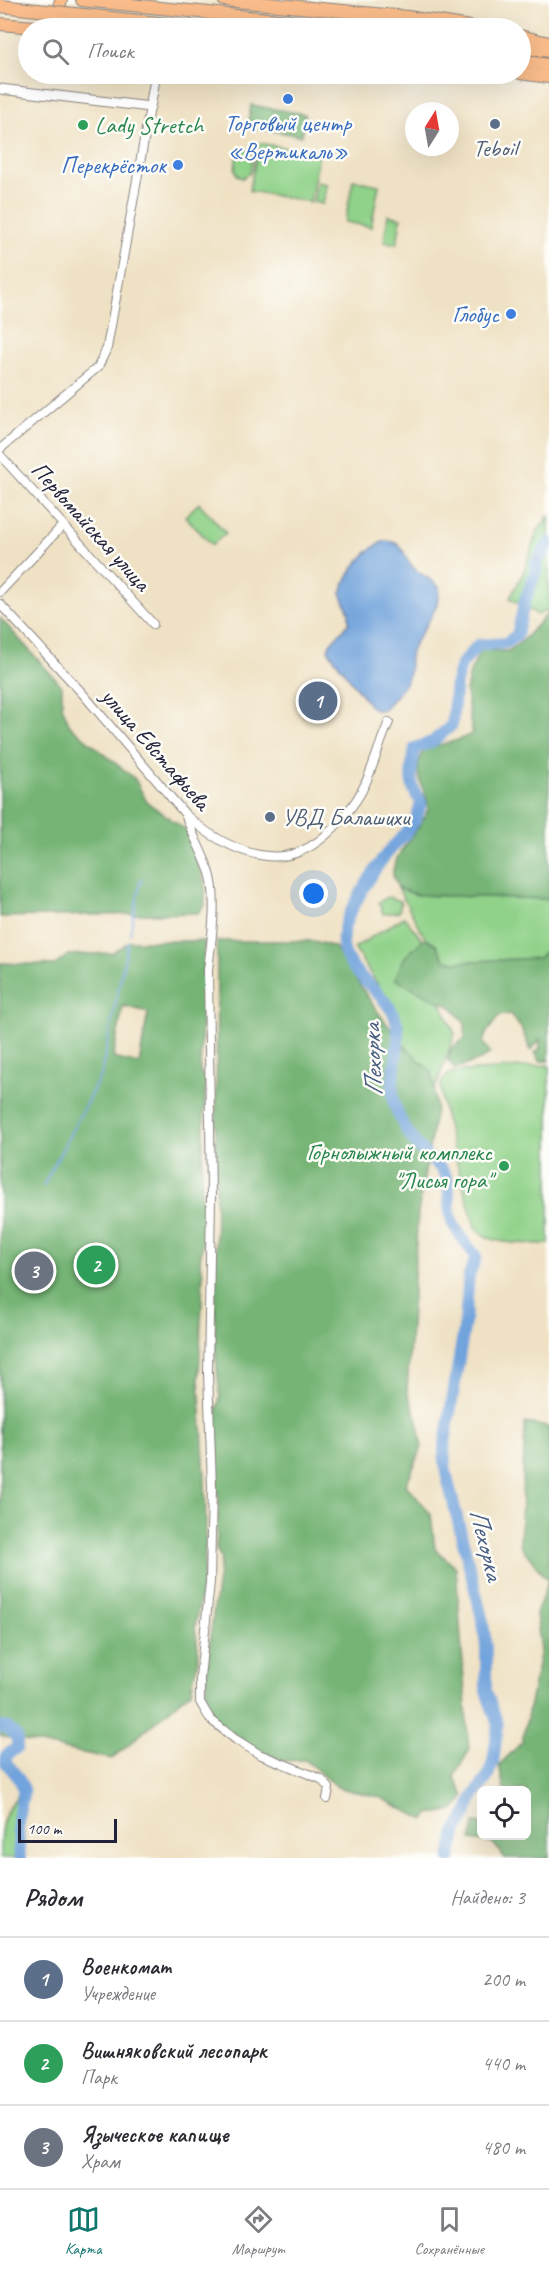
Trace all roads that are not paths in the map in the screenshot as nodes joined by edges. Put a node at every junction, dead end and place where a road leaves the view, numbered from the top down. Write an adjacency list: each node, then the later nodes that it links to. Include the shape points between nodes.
1 (61, 0): 5 (main road)
2 (82, 0): 7 (main road)
3 (224, 0): 8 (main road)
4 (0, 6): 6 (main road, bridge)
5 (61, 18)
6 (110, 18)
7 (251, 18)
8 (413, 18)
9 (0, 24): 10 (main road)
10 (18, 26)
11 (531, 39): 12 (main road)
12 (549, 43)
13 (531, 49): 14 (main road)
14 (549, 51)
15 (531, 63): 16 (main road)
16 (549, 65)
17 (531, 75): 18 (main road)
18 (549, 77)
19 (154, 84): 21 (street)
20 (0, 89): 21 (street)
21 (150, 107): 22 (street, via 107,348 98,367)
22 (0, 449)
23 (0, 455): 24 (street, Первомайская улица)
24 (63, 525): 25 (street); 27 (street, Первомайская улица)
25 (0, 592)
26 (0, 604): 29 (street, улица Евстафьева, via 83,694)
27 (153, 624)
28 (389, 722): 29 (street, улица Евстафьева, via 355,802 331,831 297,853 252,853 229,845)
29 (184, 814): 30 (street, via 213,888 208,970 212,1537 200,1702 210,1719 259,1754 321,1779 329,1788)
30 (327, 1799)

